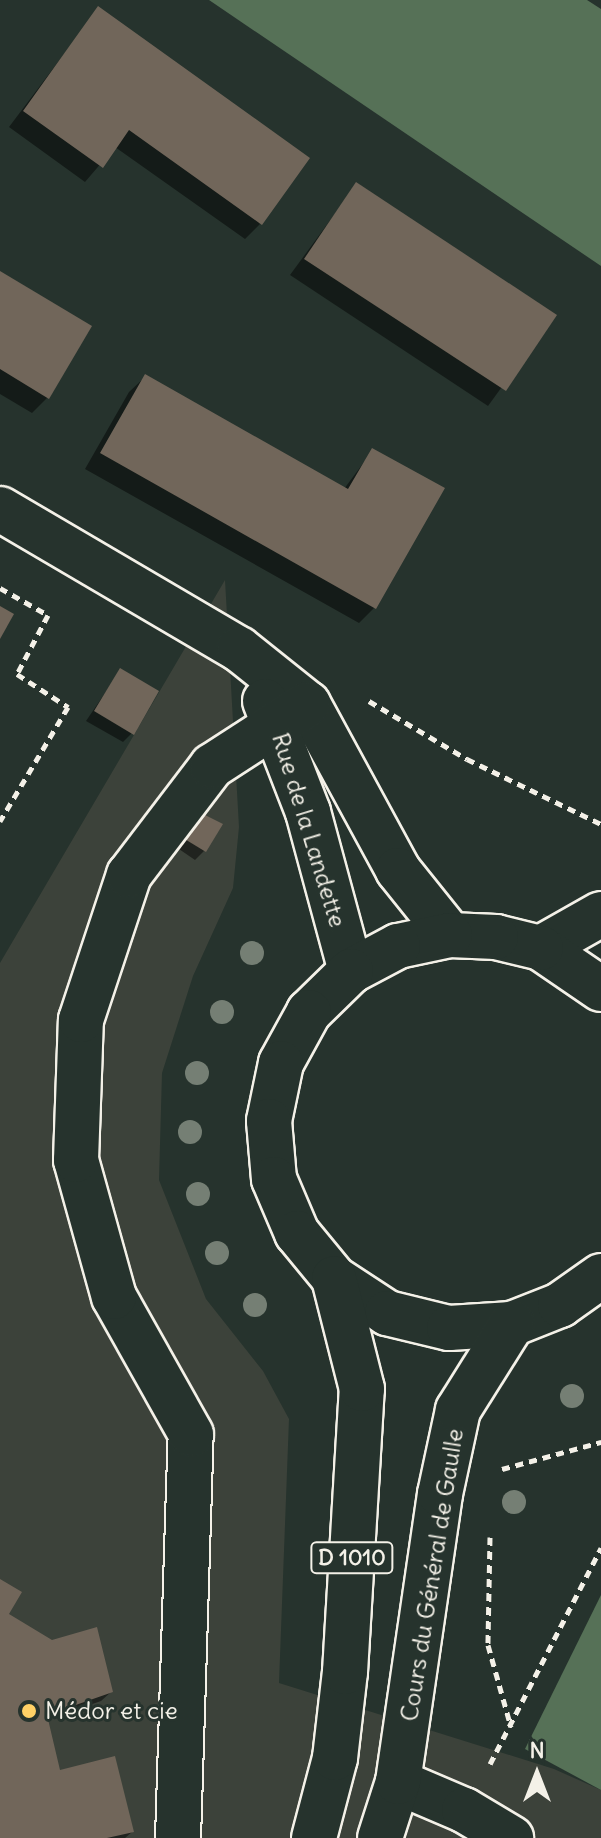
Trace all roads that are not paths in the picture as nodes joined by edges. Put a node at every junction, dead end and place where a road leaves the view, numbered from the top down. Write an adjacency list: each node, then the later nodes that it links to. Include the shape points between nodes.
1 (0, 509): 2 (main road, Rue de la Landette, via 239,649)
2 (292, 715): 4 (main road, Rue de la Landette, via 398,870); 6 (main road, Rue de la Landette, via 308,812); 12 (main road, via 212,766 129,875 81,1020 76,1160 114,1297 191,1434)
3 (601, 914): 5 (main road)
4 (450, 935): 5 (main road, via 496,937); 6 (main road, via 398,946)
5 (541, 948): 7 (main road)
6 (351, 971): 9 (main road, via 309,1012 281,1063 269,1121 274,1179 297,1233)
7 (601, 989)
8 (601, 1276): 10 (main road, via 560,1305)
9 (334, 1278): 10 (main road, via 387,1313 449,1328); 13 (main road, D 1010, via 362,1389 345,1672 335,1758)
10 (512, 1324): 11 (main road, Cours du Général de Gaulle / D 1010, via 458,1410 440,1494)
11 (398, 1782): 14 (main road, Cours du Général de Gaulle / D 1010); 15 (main road, via 464,1810)
12 (178, 1838)
13 (314, 1838)
14 (380, 1838)
15 (511, 1838)

